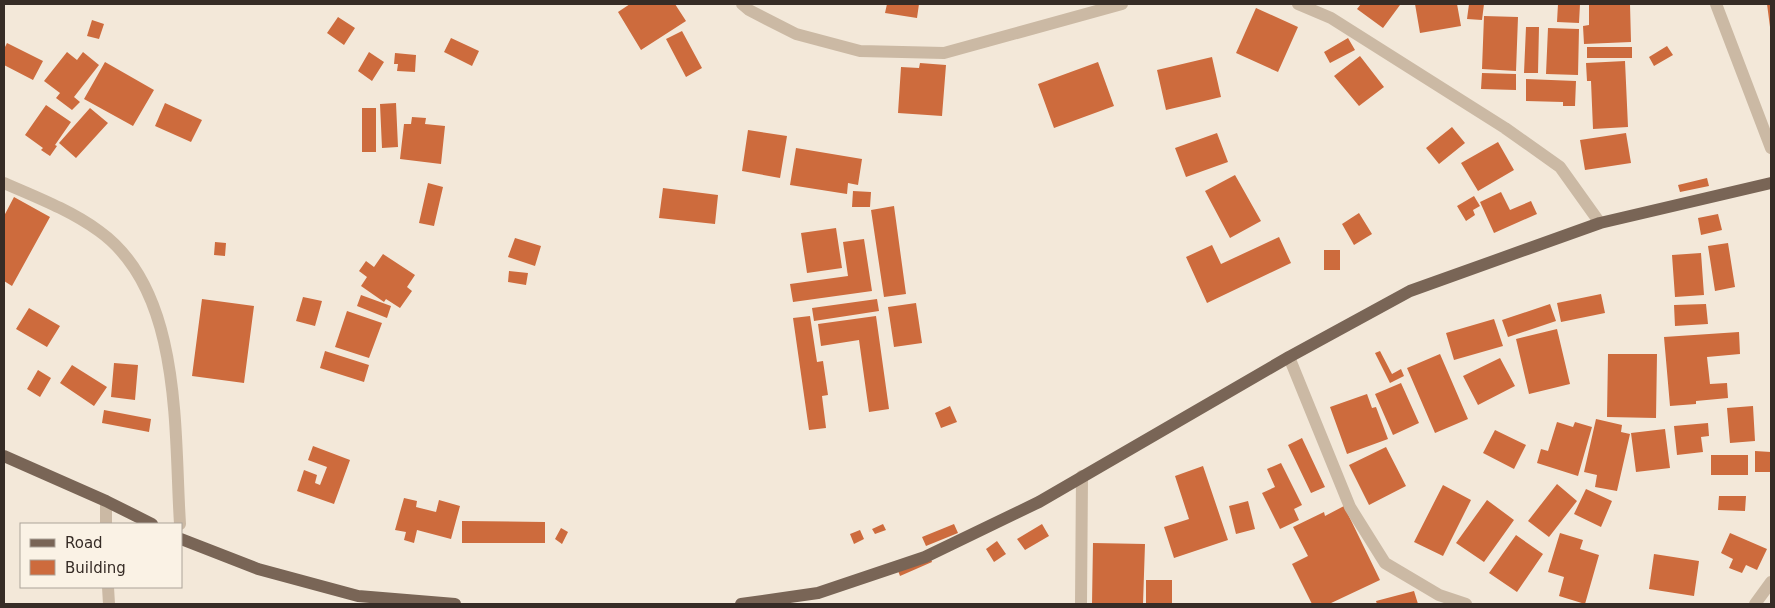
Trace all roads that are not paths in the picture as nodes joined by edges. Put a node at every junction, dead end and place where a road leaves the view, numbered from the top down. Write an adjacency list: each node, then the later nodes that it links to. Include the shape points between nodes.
1 (742, 4): 2 (street, via 796,34 860,51 944,53)
2 (1122, 4)
3 (1298, 4): 8 (street, via 1331,18 1505,128 1560,168)
4 (1716, 4): 5 (street)
5 (1771, 148)
6 (4, 183): 15 (street, via 72,214 100,231 127,258 150,294 164,340 170,383)
7 (1771, 183): 8 (main road)
8 (1600, 223): 9 (main road, via 1410,291)
9 (1289, 357): 11 (main road); 23 (street, via 1350,507 1385,563 1439,594)
10 (4, 456): 12 (main road)
11 (1082, 476): 21 (main road, via 1040,502 925,557 818,593); 22 (street)
12 (106, 501): 13 (street); 14 (main road)
13 (106, 523)
14 (150, 523)
15 (180, 523)
16 (182, 539): 20 (main road, via 258,569 358,596)
17 (1771, 582): 24 (street)
18 (108, 588): 19 (street)
19 (109, 604)
20 (455, 604)
21 (747, 604)
22 (1081, 604)
23 (1466, 604)
24 (1755, 604)

